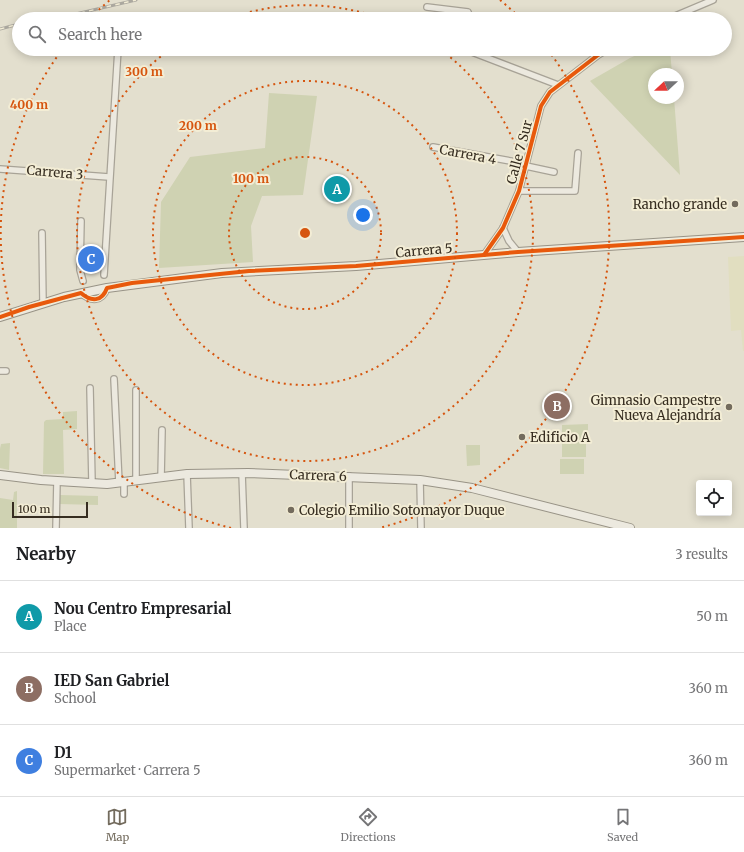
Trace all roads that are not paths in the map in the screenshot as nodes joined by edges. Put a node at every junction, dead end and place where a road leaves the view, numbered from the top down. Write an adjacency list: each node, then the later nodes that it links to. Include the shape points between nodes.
1 (713, 0): 4 (street)
2 (427, 7): 3 (street)
3 (468, 12)
4 (685, 12)
5 (118, 56): 14 (street)
6 (486, 56): 8 (street)
7 (597, 56): 8 (street, Calle 7 Sur)
8 (558, 85): 11 (street, Calle 7 Sur, via 541,106)
9 (433, 147): 11 (street, Carrera 4)
10 (578, 153): 15 (street, via 575,191)
11 (526, 166): 13 (street, Carrera 4); 15 (street, Calle 7 Sur)
12 (0, 169): 14 (street, Carrera 3)
13 (554, 172)
14 (109, 177): 22 (street)
15 (519, 191): 17 (street, Calle 7 Sur)
16 (81, 221): 23 (street, via 80,270)
17 (503, 228): 20 (street); 21 (street, Calle 7 Sur)
18 (42, 233): 24 (street)
19 (744, 237): 20 (main road, Carrera 5)
20 (518, 252): 21 (main road, Carrera 5)
21 (484, 255): 24 (main road, Carrera 5, via 356,266 222,273 107,288)
22 (104, 275)
23 (83, 281)
24 (44, 304): 25 (main road, Carrera 5)
25 (0, 317)
26 (114, 379): 39 (street)
27 (90, 388): 38 (street)
28 (136, 390): 37 (street)
29 (162, 430): 34 (street)
30 (242, 473): 31 (main road, Carrera 6); 33 (main road, Carrera 6); 43 (street)
31 (187, 474): 34 (main road, Carrera 6); 42 (street)
32 (0, 475): 36 (main road, Carrera 6)
33 (349, 476): 35 (main road, Carrera 6); 44 (street)
34 (161, 478): 37 (main road, Carrera 6)
35 (420, 480): 45 (street); 46 (main road, Carrera 6, via 472,488)
36 (57, 481): 38 (main road, Carrera 6); 41 (street)
37 (136, 481): 39 (main road, Carrera 6)
38 (92, 483): 39 (main road, Carrera 6)
39 (121, 483): 40 (street)
40 (124, 494)
41 (56, 528)
42 (189, 528)
43 (244, 528)
44 (349, 528)
45 (421, 528)
46 (630, 528)

